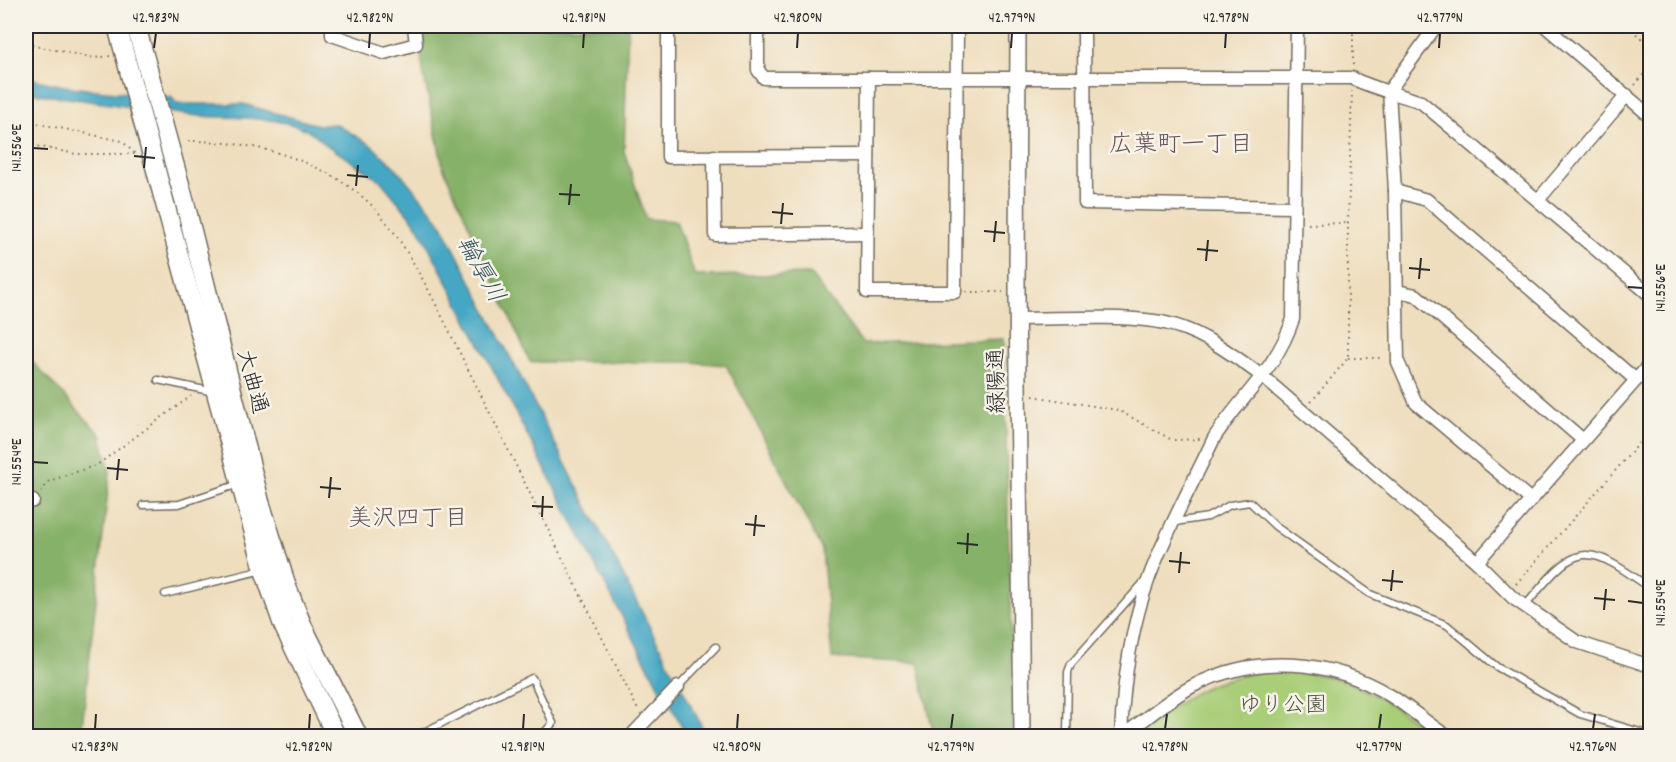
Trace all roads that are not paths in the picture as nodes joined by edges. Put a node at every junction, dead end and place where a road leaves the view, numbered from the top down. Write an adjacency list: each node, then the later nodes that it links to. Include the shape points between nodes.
1 (117, 26): 21 (main road, 大曲通, via 119,56)
2 (136, 26): 21 (main road, 大曲通, via 144,54)
3 (332, 26): 4 (street, via 332,35 384,53 416,44)
4 (414, 26)
5 (668, 26): 22 (street, via 668,157)
6 (758, 26): 16 (street, via 758,70 764,78)
7 (957, 26): 13 (street)
8 (1018, 26): 14 (street, 緑陽通)
9 (1084, 26): 17 (street)
10 (1297, 26): 15 (street)
11 (1436, 26): 18 (street)
12 (1545, 26): 19 (street)
13 (957, 77): 14 (street); 16 (street); 27 (street, via 955,292 867,292)
14 (1018, 77): 17 (street); 30 (street, 緑陽通)
15 (1297, 77): 17 (street); 18 (street, via 1352,78); 26 (street)
16 (869, 78): 23 (street)
17 (1084, 78): 26 (street, via 1085,203)
18 (1389, 91): 24 (street); 25 (street, via 1421,102)
19 (1626, 95): 20 (street); 25 (street)
20 (1650, 116)
21 (151, 146): 35 (main road, 大曲通); 52 (main road, 大曲通, via 184,199 260,502 287,587)
22 (714, 156): 23 (street); 27 (street, via 715,236)
23 (868, 156): 27 (street)
24 (1395, 191): 28 (street); 34 (street, via 1426,200)
25 (1539, 199): 29 (street)
26 (1293, 207): 32 (street, via 1293,319 1285,345)
27 (867, 233)
28 (1396, 291): 36 (street, via 1416,295); 38 (street, via 1397,358 1416,403)
29 (1650, 295)
30 (1017, 319): 32 (street, via 1156,321 1188,330 1226,350); 56 (street, 緑陽通)
31 (1650, 364): 34 (street)
32 (1263, 377): 40 (street, via 1214,438); 41 (street)
33 (158, 380): 35 (lane)
34 (1636, 380): 36 (street)
35 (215, 392): 37 (main road, 大曲通)
36 (1583, 440): 38 (street)
37 (239, 484): 39 (lane, via 179,504); 42 (main road, 大曲通)
38 (1531, 500): 41 (street)
39 (143, 505)
40 (1174, 522): 43 (street); 50 (lane, via 1208,517 1230,505 1250,502 1275,526 1370,594 1447,625 1497,667 1580,714)
41 (1477, 562): 46 (street)
42 (264, 570): 45 (lane); 51 (main road, 大曲通, via 283,625)
43 (1150, 574): 57 (lane, via 1071,664); 58 (street, via 1138,613 1122,703)
44 (1650, 588): 46 (lane, via 1603,557 1582,554 1555,569)
45 (165, 594)
46 (1524, 606): 48 (street, via 1577,642)
47 (716, 647): 49 (lane)
48 (1650, 666)
49 (678, 687): 55 (street)
50 (1650, 735)
51 (336, 736)
52 (358, 736)
53 (416, 736): 54 (lane, via 532,678 553,723)
54 (541, 736)
55 (631, 736)
56 (1023, 736)
57 (1067, 736)
58 (1121, 736): 59 (street, via 1194,686 1229,671 1290,664 1323,668 1360,680 1392,697)
59 (1447, 736)

